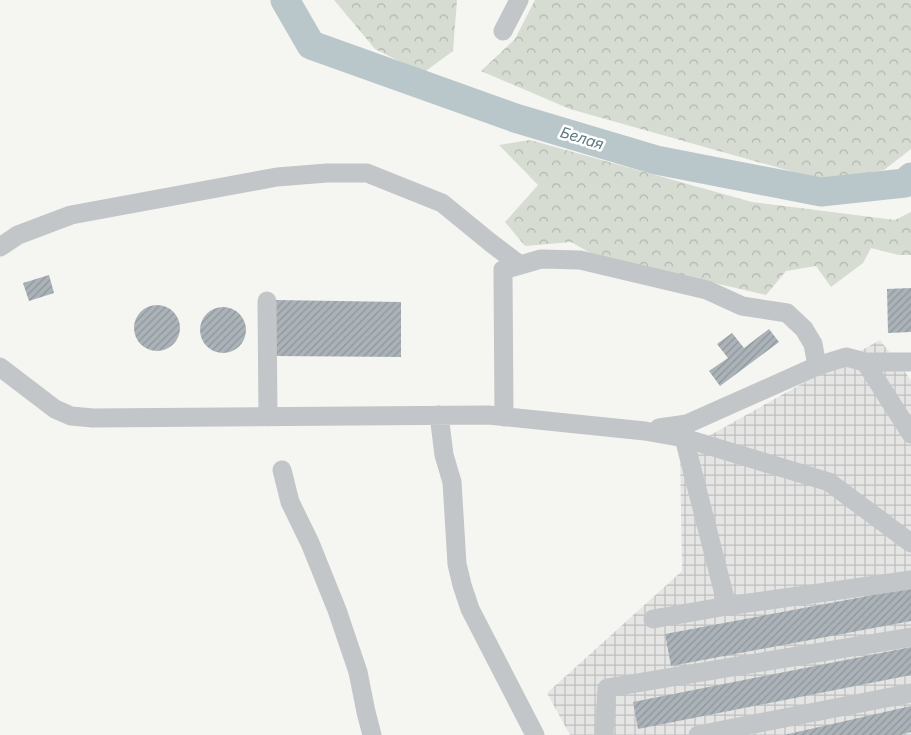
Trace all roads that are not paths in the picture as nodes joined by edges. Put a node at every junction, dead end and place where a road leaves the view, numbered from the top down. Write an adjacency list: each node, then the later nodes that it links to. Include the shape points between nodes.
1 (519, 0): 2 (street)
2 (503, 32)
3 (0, 247): 4 (street, via 18,235 71,215 277,177 367,173 442,203)
4 (520, 265): 8 (street, via 541,259 580,260 706,290 742,306 787,313 814,344); 12 (street, via 503,270)
5 (267, 301): 11 (street)
6 (865, 362): 7 (street); 8 (street, via 846,357); 14 (street)
7 (911, 362)
8 (817, 366): 13 (street, via 687,424)
9 (0, 367): 11 (street, via 55,409 71,416)
10 (439, 415): 11 (street); 12 (street); 24 (street, via 444,455 452,482 457,564 462,584 470,609)
11 (268, 417)
12 (504, 417): 13 (street)
13 (645, 431): 15 (street)
14 (911, 434)
15 (684, 438): 17 (street, via 829,482); 19 (street)
16 (282, 470): 23 (street, via 290,502 337,610 355,663)
17 (911, 544)
18 (911, 580): 19 (street)
19 (727, 606): 20 (street)
20 (652, 619)
21 (911, 637): 25 (street, via 607,688)
22 (911, 693): 26 (street)
23 (372, 735)
24 (535, 735)
25 (604, 735)
26 (698, 735)

